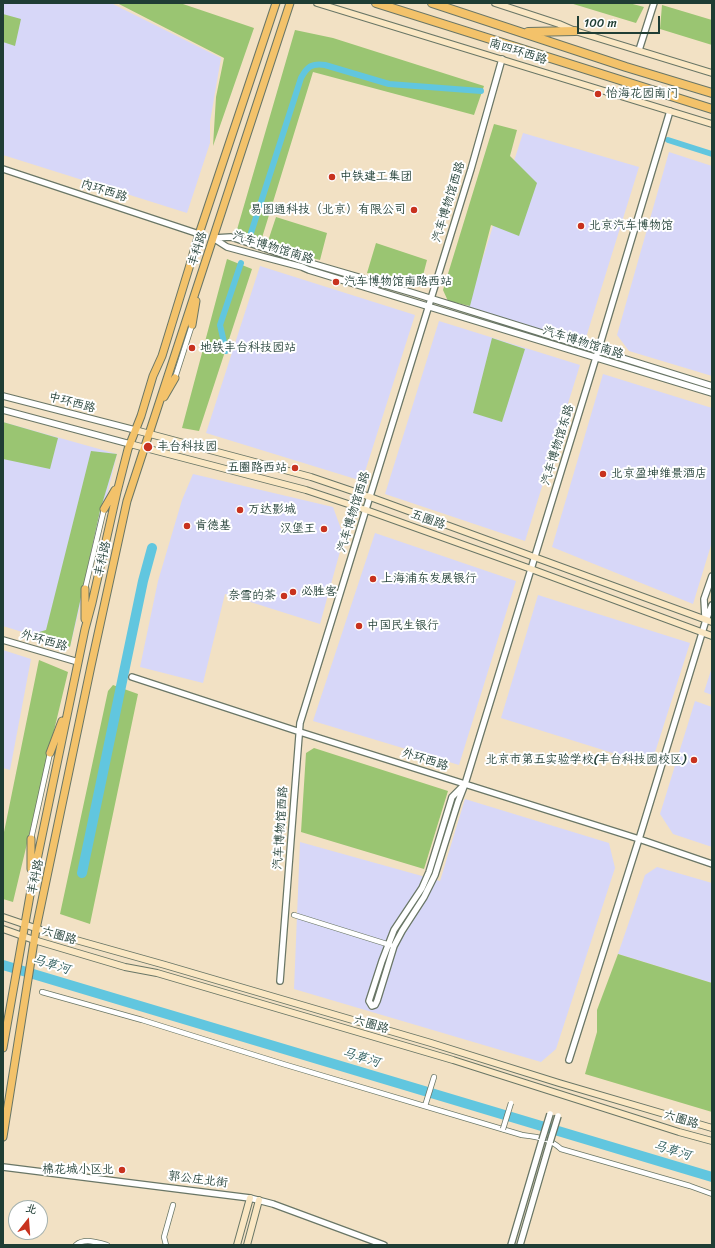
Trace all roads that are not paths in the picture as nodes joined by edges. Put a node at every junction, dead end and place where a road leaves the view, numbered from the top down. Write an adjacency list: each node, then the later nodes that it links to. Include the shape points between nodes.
1 (276, 3): 18 (main road, 丰科路)
2 (290, 3): 19 (main road, 丰科路)
3 (317, 3): 11 (main road, 南四环西路)
4 (376, 3): 14 (highway, 南四环西路)
5 (432, 3): 9 (highway)
6 (495, 3): 8 (main road)
7 (654, 3): 10 (street)
8 (575, 31): 9 (highway); 10 (main road)
9 (521, 32): 13 (highway)
10 (639, 50): 12 (main road)
11 (502, 59): 15 (main road, 南四环西路); 21 (street, 汽车博物馆西路)
12 (712, 73)
13 (712, 93)
14 (712, 109)
15 (670, 111): 16 (main road, 南四环西路); 24 (street, 汽车博物馆东路)
16 (712, 124)
17 (3, 169): 18 (street, 内环西路)
18 (199, 234): 32 (main road, 丰科路, via 162,356)
19 (213, 238): 20 (main road, 丰科路); 21 (street, 汽车博物馆南路, via 231,237); 22 (street, 汽车博物馆南路, via 227,246 264,258 302,267)
20 (195, 294): 23 (main road); 30 (main road, 丰科路)
21 (431, 299): 22 (street, 汽车博物馆西路); 24 (street, 汽车博物馆南路)
22 (428, 307): 25 (street, 汽车博物馆南路); 37 (street, 汽车博物馆西路)
23 (192, 325): 26 (street)
24 (598, 351): 25 (street, 汽车博物馆东路); 27 (street, 汽车博物馆南路)
25 (596, 358): 28 (street, 汽车博物馆南路); 40 (street, 汽车博物馆东路)
26 (175, 378): 30 (main road)
27 (712, 386)
28 (712, 394)
29 (3, 396): 32 (street, 中环西路)
30 (158, 406): 33 (main road, 丰科路)
31 (3, 410): 34 (street, 中环西路)
32 (135, 430): 33 (main road, 五圈路); 34 (main road, 丰科路)
33 (149, 434): 35 (main road, 丰科路); 37 (main road, 五圈路, via 311,477)
34 (130, 444): 35 (main road, 五圈路); 36 (main road, 丰科路)
35 (144, 448): 39 (main road, 五圈路, via 306,490); 64 (main road, 丰科路, via 127,501)
36 (120, 481): 38 (main road); 46 (main road, 丰科路)
37 (370, 497): 39 (street, 汽车博物馆西路); 40 (main road, 五圈路)
38 (104, 509): 43 (street, 丰科路)
39 (366, 510): 41 (main road, 五圈路); 53 (street, 汽车博物馆西路, via 300,723)
40 (535, 558): 41 (street, 汽车博物馆东路); 45 (main road, 五圈路)
41 (531, 569): 47 (main road, 五圈路); 55 (street, 汽车博物馆东路)
42 (712, 576): 45 (street, via 704,599)
43 (85, 589): 46 (main road)
44 (712, 605): 45 (street)
45 (709, 621): 47 (street)
46 (85, 629): 50 (main road, 丰科路)
47 (702, 632): 48 (main road, 五圈路); 57 (street)
48 (712, 636)
49 (3, 640): 50 (street, 外环西路)
50 (78, 662): 52 (main road, 丰科路)
51 (132, 677): 53 (street, 外环西路)
52 (68, 710): 54 (main road); 59 (main road, 丰科路)
53 (300, 732): 55 (street, 外环西路); 68 (street, 汽车博物馆西路)
54 (50, 753): 56 (street)
55 (465, 784): 57 (street, 外环西路); 67 (street, via 452,797 429,872 422,888 394,930)
56 (31, 839): 59 (main road)
57 (639, 839): 58 (street, 外环西路); 71 (street)
58 (712, 864)
59 (32, 884): 62 (main road, 丰科路)
60 (294, 915): 67 (street)
61 (3, 917): 62 (main road, 六圈路)
62 (24, 924): 64 (main road, 六圈路); 65 (main road, 丰科路)
63 (3, 929): 65 (main road, 六圈路)
64 (36, 929): 66 (main road, 丰科路); 77 (main road, 六圈路, via 416,1038)
65 (22, 935): 66 (main road, 六圈路); 70 (main road, 丰科路)
66 (34, 940): 79 (main road, 丰科路); 80 (main road, 六圈路, via 445,1058)
67 (391, 945): 67 (street, via 369,1001 372,1006 377,1001)
68 (280, 980)
69 (42, 992): 74 (street)
70 (3, 1048)
71 (570, 1060)
72 (434, 1077): 74 (street)
73 (510, 1103): 78 (street, bridge)
74 (425, 1106): 78 (street)
75 (550, 1114): 92 (street, bridge)
76 (558, 1116): 93 (street, bridge)
77 (712, 1128)
78 (503, 1129): 82 (street, via 539,1137 553,1142 561,1149)
79 (3, 1137)
80 (712, 1141)
81 (3, 1167): 83 (street, 郭公庄北街)
82 (712, 1194)
83 (250, 1198): 84 (street, 郭公庄北街); 89 (main road)
84 (259, 1200): 90 (main road); 91 (street, 郭公庄北街)
85 (173, 1205): 88 (street, via 164,1237)
86 (76, 1245): 87 (street, via 93,1241)
87 (107, 1245)
88 (166, 1245)
89 (237, 1245)
90 (247, 1245)
91 (384, 1245)
92 (511, 1245)
93 (520, 1245)

